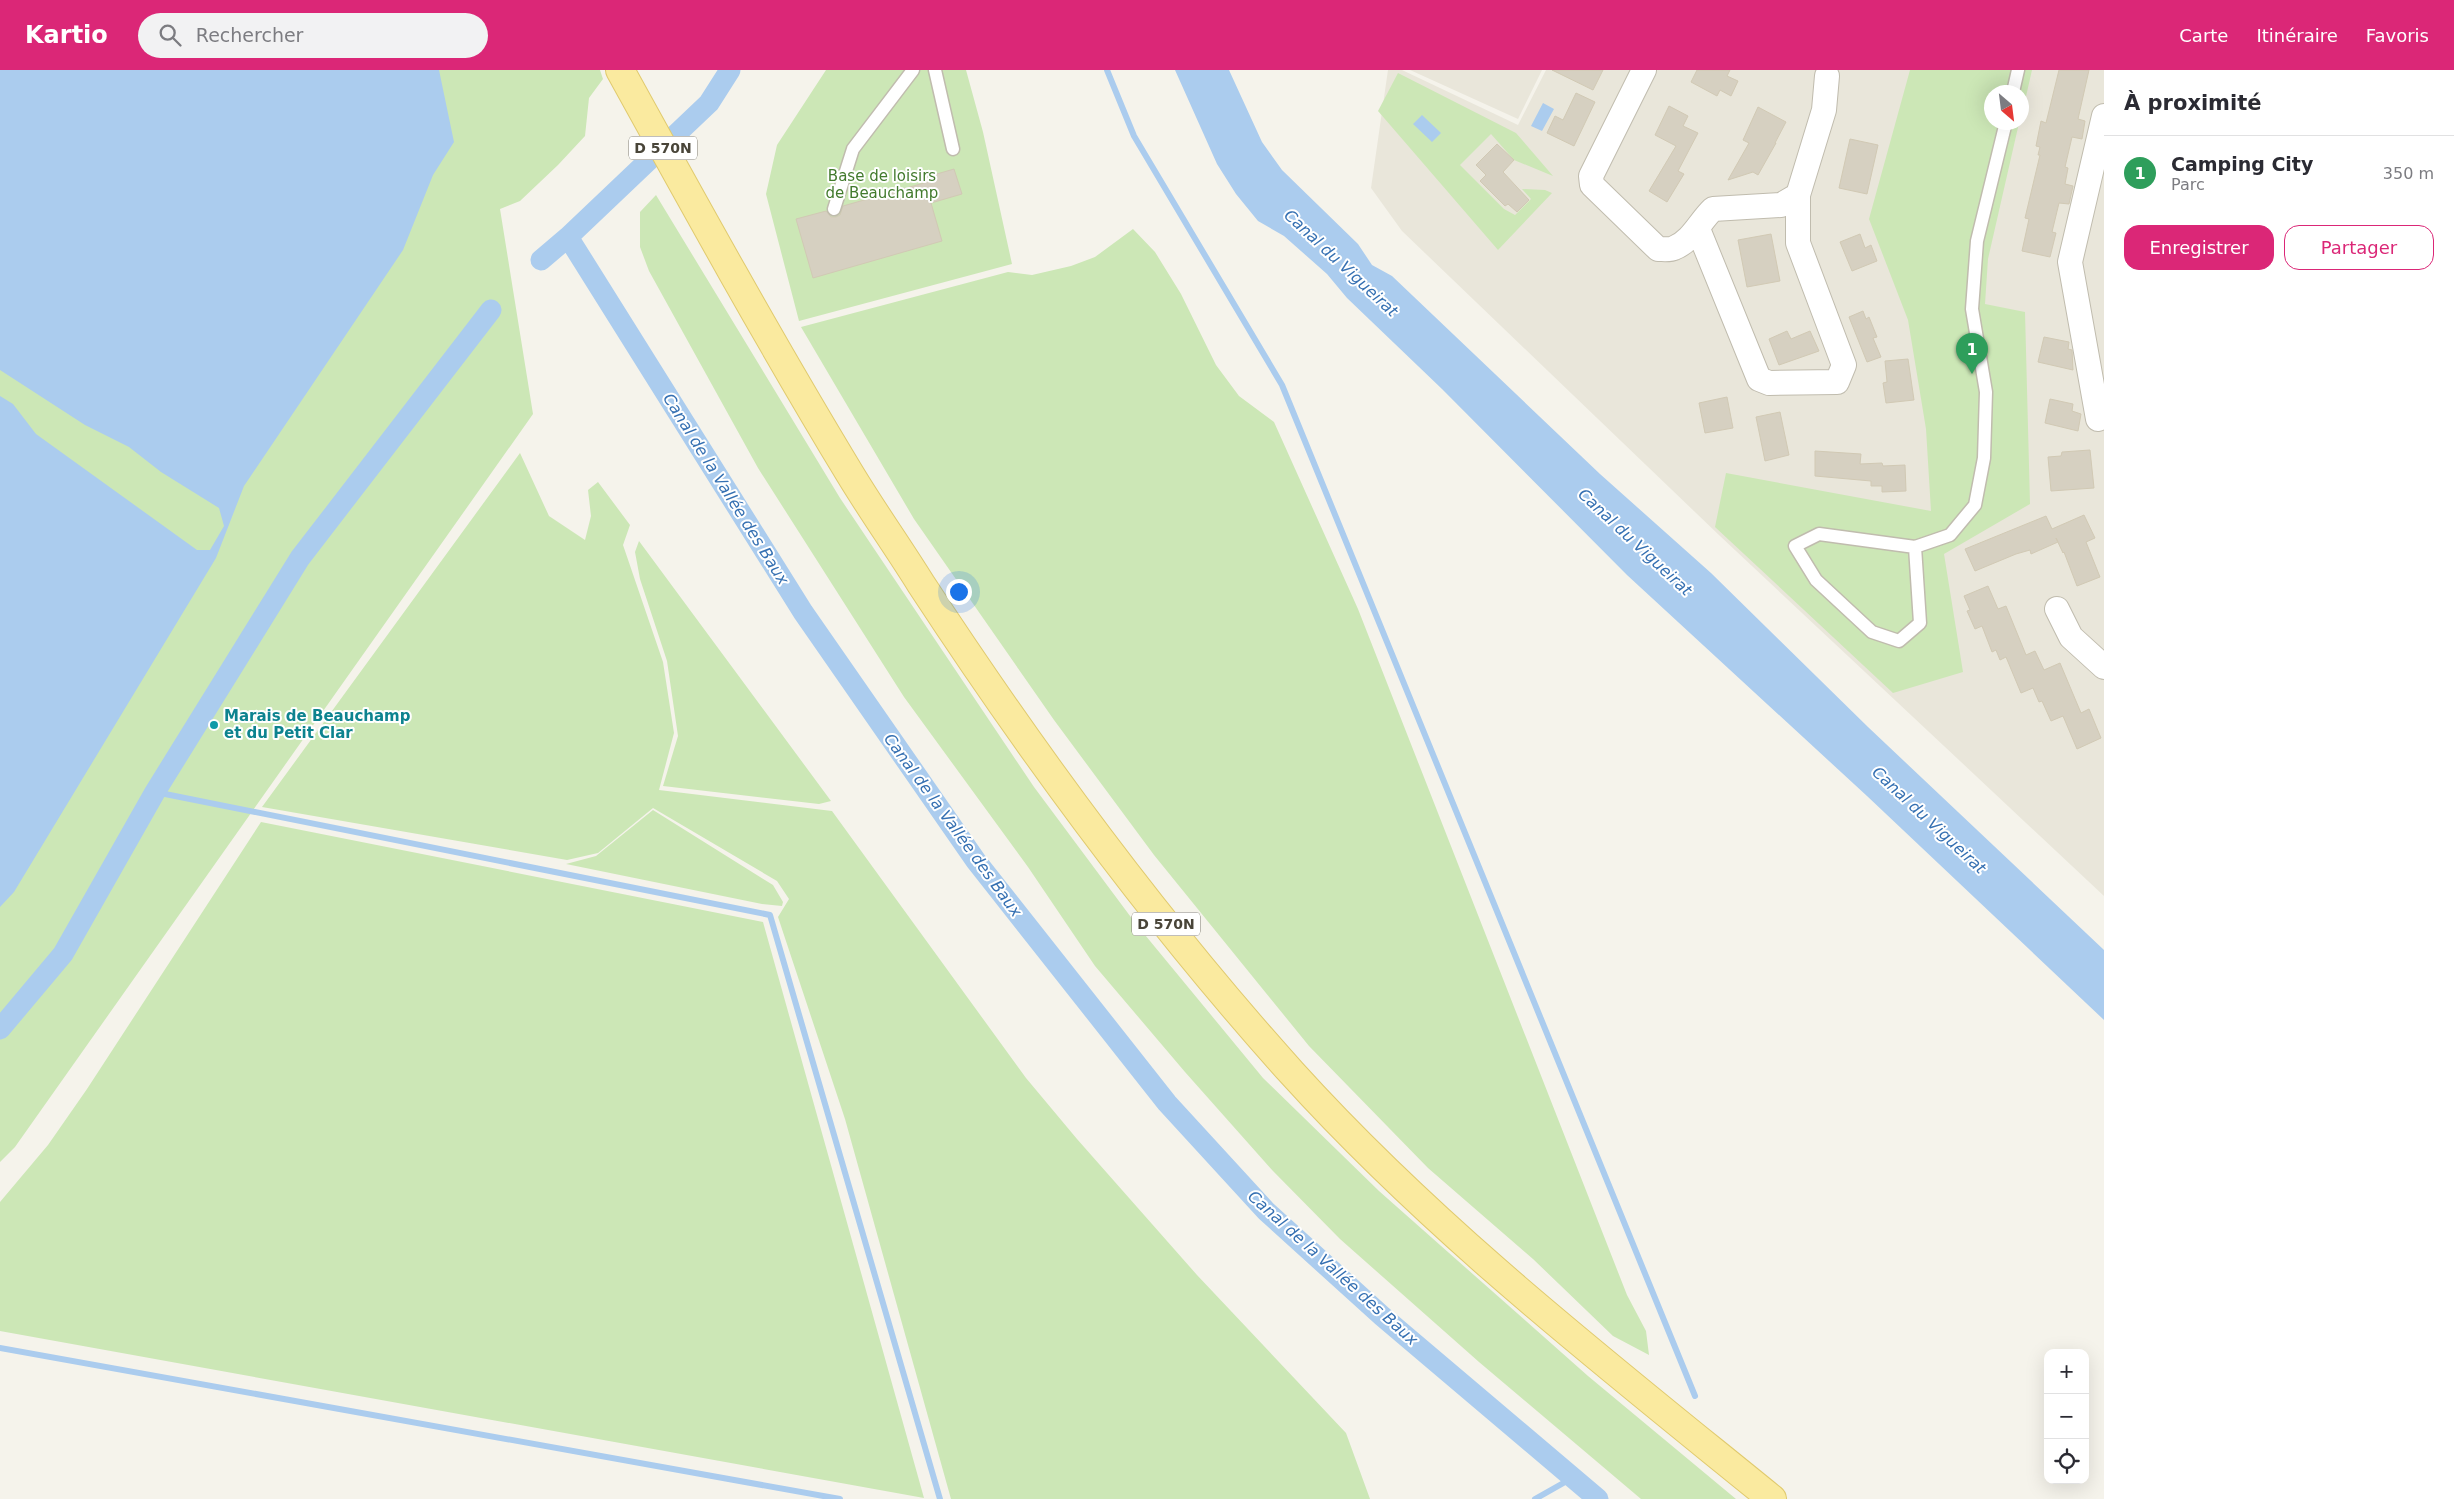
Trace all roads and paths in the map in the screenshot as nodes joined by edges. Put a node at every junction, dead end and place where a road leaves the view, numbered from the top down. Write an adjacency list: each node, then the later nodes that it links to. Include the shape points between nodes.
1 (620, 70): 18 (main road, D 570N, via 851,476 967,654 1076,807 1206,974 1294,1076 1448,1228 1590,1352)
2 (913, 70): 12 (lane, via 853,150)
3 (935, 70): 10 (lane)
4 (1644, 70): 13 (street, via 1591,176 1592,185 1658,249 1674,249)
5 (2018, 70): 7 (lane)
6 (1828, 72): 11 (street, via 1824,110)
7 (2015, 85)
8 (2104, 116): 14 (street, via 2070,262)
9 (2004, 130): 15 (lane, via 1977,241 1972,309 1986,392 1984,458 1975,505 1950,534)
10 (952, 149)
11 (1798, 195): 13 (street, via 1781,204 1713,209); 13 (street, via 1798,243 1844,365 1837,382 1770,383 1759,379)
12 (834, 209)
13 (1698, 229)
14 (2098, 419)
15 (1915, 547): 15 (lane, via 1819,534 1795,546 1816,580 1872,632 1899,641 1920,623)
16 (2057, 609): 17 (street, via 2071,637)
17 (2104, 667)
18 (1772, 1499)

